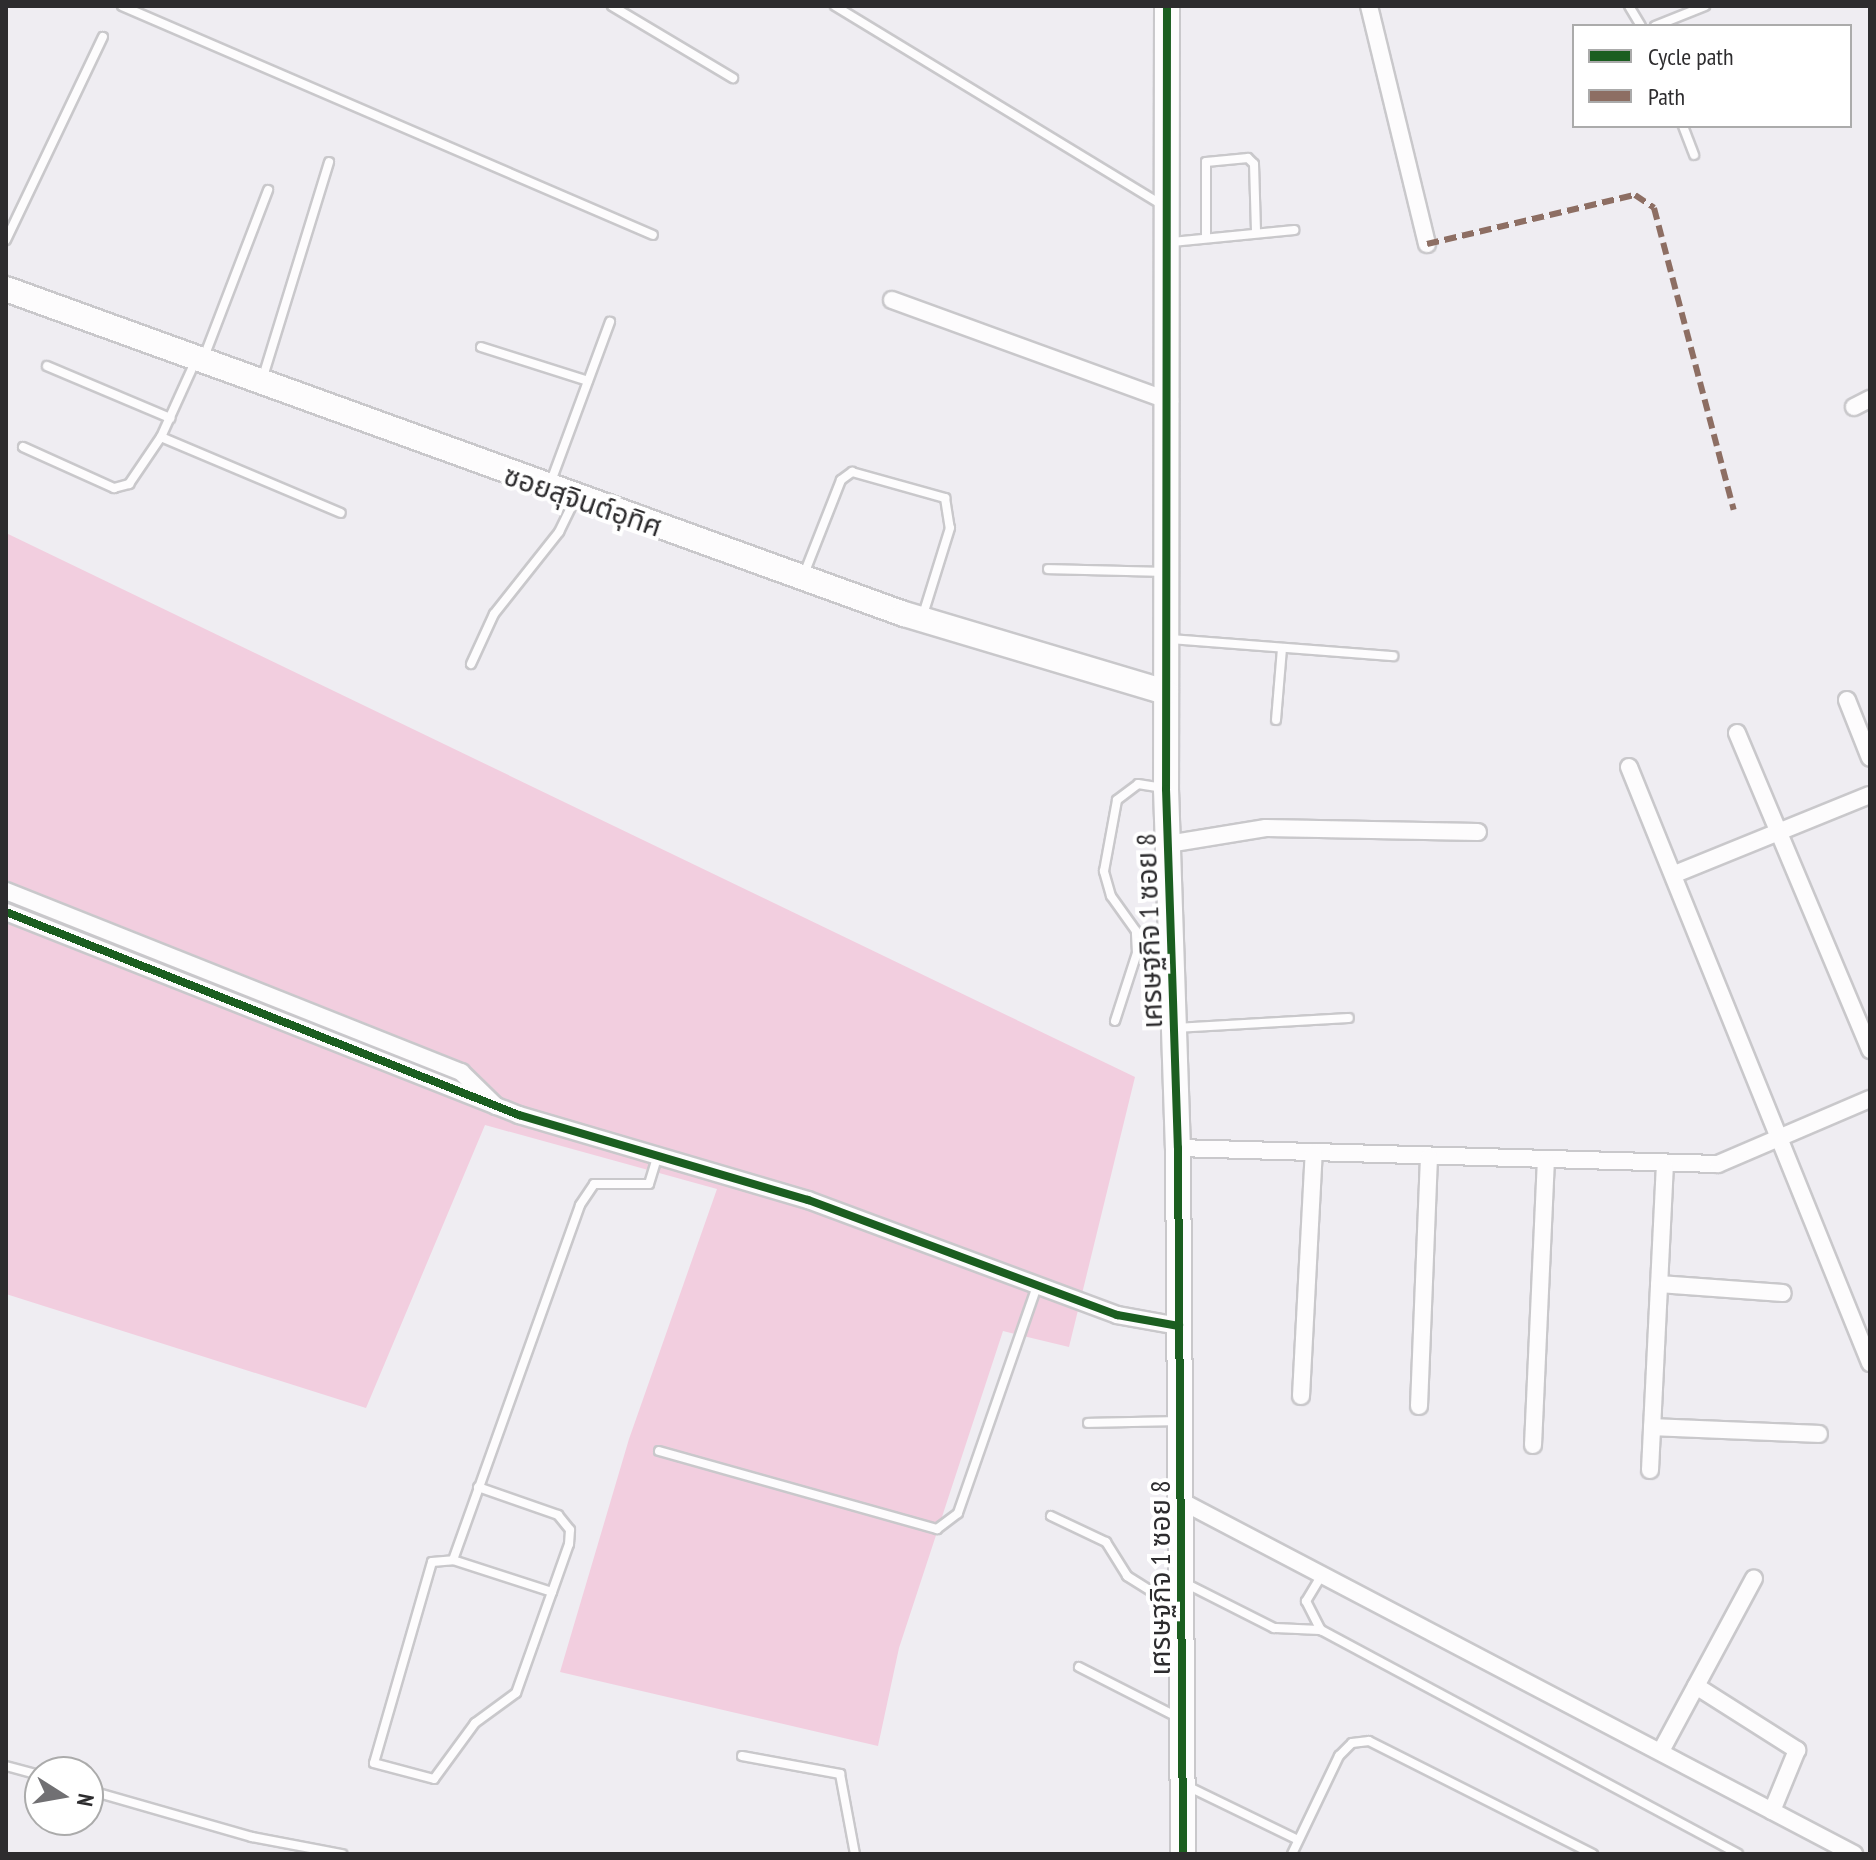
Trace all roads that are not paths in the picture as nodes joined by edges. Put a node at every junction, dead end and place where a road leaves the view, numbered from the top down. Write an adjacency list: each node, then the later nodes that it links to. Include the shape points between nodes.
1 (122, 6): 19 (lane)
2 (612, 6): 11 (lane)
3 (835, 6): 16 (lane)
4 (1167, 6): 16 (street, เศรษฐกิจ 1 ซอย 8)
5 (1369, 6): 23 (street)
6 (1629, 6): 8 (lane)
7 (1705, 6): 9 (lane)
8 (1640, 24)
9 (1660, 24)
10 (103, 37): 21 (lane)
11 (733, 78)
12 (1684, 128): 13 (lane)
13 (1694, 155)
14 (329, 162): 31 (lane)
15 (268, 190): 28 (lane)
16 (1171, 210): 22 (street, เศรษฐกิจ 1 ซอย 8)
17 (1294, 230): 18 (lane)
18 (1256, 233): 20 (lane); 20 (lane, via 1254,164 1248,158 1206,162)
19 (653, 235)
20 (1206, 236): 22 (lane)
21 (6, 240)
22 (1172, 242): 33 (street, เศรษฐกิจ 1 ซอย 8)
23 (1427, 244)
24 (6, 289): 28 (street, ซอยสุจินต์อุทิศ)
25 (892, 300): 33 (street)
26 (610, 322): 30 (lane)
27 (481, 347): 30 (lane)
28 (198, 363): 31 (street, ซอยสุจินต์อุทิศ); 35 (lane)
29 (47, 366): 35 (lane)
30 (588, 381): 38 (lane)
31 (260, 386): 38 (street, ซอยสุจินต์อุทิศ)
32 (1870, 399): 34 (street)
33 (1170, 401): 42 (street, เศรษฐกิจ 1 ซอย 8)
34 (1854, 407)
35 (170, 418): 36 (lane)
36 (161, 437): 37 (lane, via 129,484 114,488); 40 (lane)
37 (23, 447)
38 (548, 489): 39 (street, ซอยสุจินต์อุทิศ)
39 (575, 498): 43 (street, ซอยสุจินต์อุทิศ); 48 (lane, via 559,532 494,614)
40 (341, 513)
41 (1048, 569): 42 (lane)
42 (1167, 572): 45 (street, เศรษฐกิจ 1 ซอย 8)
43 (802, 578): 44 (street, ซอยสุจินต์อุทิศ); 44 (lane, via 841,480 867,471 945,498 952,512)
44 (921, 620): 49 (street, ซอยสุจินต์อุทิศ)
45 (1166, 639): 46 (lane); 49 (street, เศรษฐกิจ 1 ซอย 8)
46 (1282, 648): 47 (lane); 51 (lane)
47 (1393, 656)
48 (471, 664)
49 (1166, 692): 55 (street, เศรษฐกิจ 1 ซอย 8)
50 (1847, 700): 53 (street)
51 (1276, 720)
52 (1737, 733): 57 (street)
53 (1870, 758)
54 (1629, 767): 60 (street)
55 (1166, 789): 59 (street, เศรษฐกิจ 1 ซอย 8); 64 (lane, via 1138,784 1117,800 1104,871 1111,896 1136,931 1137,953)
56 (1870, 795): 57 (street)
57 (1776, 830): 60 (street); 66 (street)
58 (1478, 832): 59 (street, via 1266,828)
59 (1168, 844): 65 (street, เศรษฐกิจ 1 ซอย 8)
60 (1675, 874): 69 (street)
61 (6, 891): 68 (street, via 461,1072)
62 (6, 912): 68 (street)
63 (1349, 1018): 65 (lane)
64 (1115, 1021)
65 (1174, 1028): 70 (street, เศรษฐกิจ 1 ซอย 8)
66 (1870, 1050)
67 (1870, 1099): 69 (street)
68 (497, 1107): 72 (street)
69 (1785, 1141): 75 (street, via 1718,1164); 80 (street)
70 (1178, 1148): 71 (street); 79 (street, เศรษฐกิจ 1 ซอย 8)
71 (1314, 1152): 73 (street); 81 (street)
72 (657, 1157): 76 (street, via 808,1200); 90 (lane, via 649,1184 594,1184 580,1205)
73 (1429, 1157): 74 (street); 82 (street)
74 (1546, 1161): 75 (street); 87 (street)
75 (1665, 1166): 77 (street)
76 (1038, 1283): 79 (street, via 1117,1315); 88 (lane, via 958,1513 937,1529)
77 (1659, 1284): 78 (street); 85 (street)
78 (1783, 1293)
79 (1179, 1326): 83 (street, เศรษฐกิจ 1 ซอย 8)
80 (1870, 1363)
81 (1301, 1396)
82 (1419, 1406)
83 (1180, 1421): 84 (lane); 91 (street, เศรษฐกิจ 1 ซอย 8)
84 (1088, 1423)
85 (1652, 1427): 86 (street); 89 (street)
86 (1819, 1434)
87 (1533, 1445)
88 (659, 1451)
89 (1650, 1470)
90 (478, 1487): 93 (lane); 97 (lane, via 567,1521 569,1544)
91 (1183, 1502): 94 (street); 96 (street, เศรษฐกิจ 1 ซอย 8)
92 (1051, 1516): 98 (lane, via 1106,1542 1127,1576)
93 (453, 1560): 97 (lane); 97 (lane, via 441,1558 427,1570 372,1753 383,1767 421,1778 443,1774 475,1723 516,1693)
94 (1323, 1572): 99 (lane, via 1306,1601); 103 (street)
95 (1754, 1578): 101 (street)
96 (1182, 1581): 98 (street, เศรษฐกิจ 1 ซอย 8); 99 (lane, via 1274,1628)
97 (552, 1592)
98 (1182, 1611): 102 (street, เศรษฐกิจ 1 ซอย 8)
99 (1321, 1630): 114 (lane)
100 (1079, 1667): 102 (lane)
101 (1696, 1686): 103 (street); 107 (street, via 1797,1750)
102 (1182, 1719): 105 (street, เศรษฐกิจ 1 ซอย 8)
103 (1661, 1751): 107 (street)
104 (742, 1756): 110 (lane, via 840,1774)
105 (1182, 1783): 108 (lane); 111 (street, เศรษฐกิจ 1 ซอย 8)
106 (104, 1795): 109 (lane, via 252,1837)
107 (1772, 1811): 115 (street)
108 (1298, 1840): 112 (lane); 113 (lane, via 1339,1756 1352,1743 1369,1741)
109 (342, 1854)
110 (855, 1854)
111 (1183, 1854)
112 (1292, 1854)
113 (1593, 1854)
114 (1738, 1854)
115 (1854, 1854)

